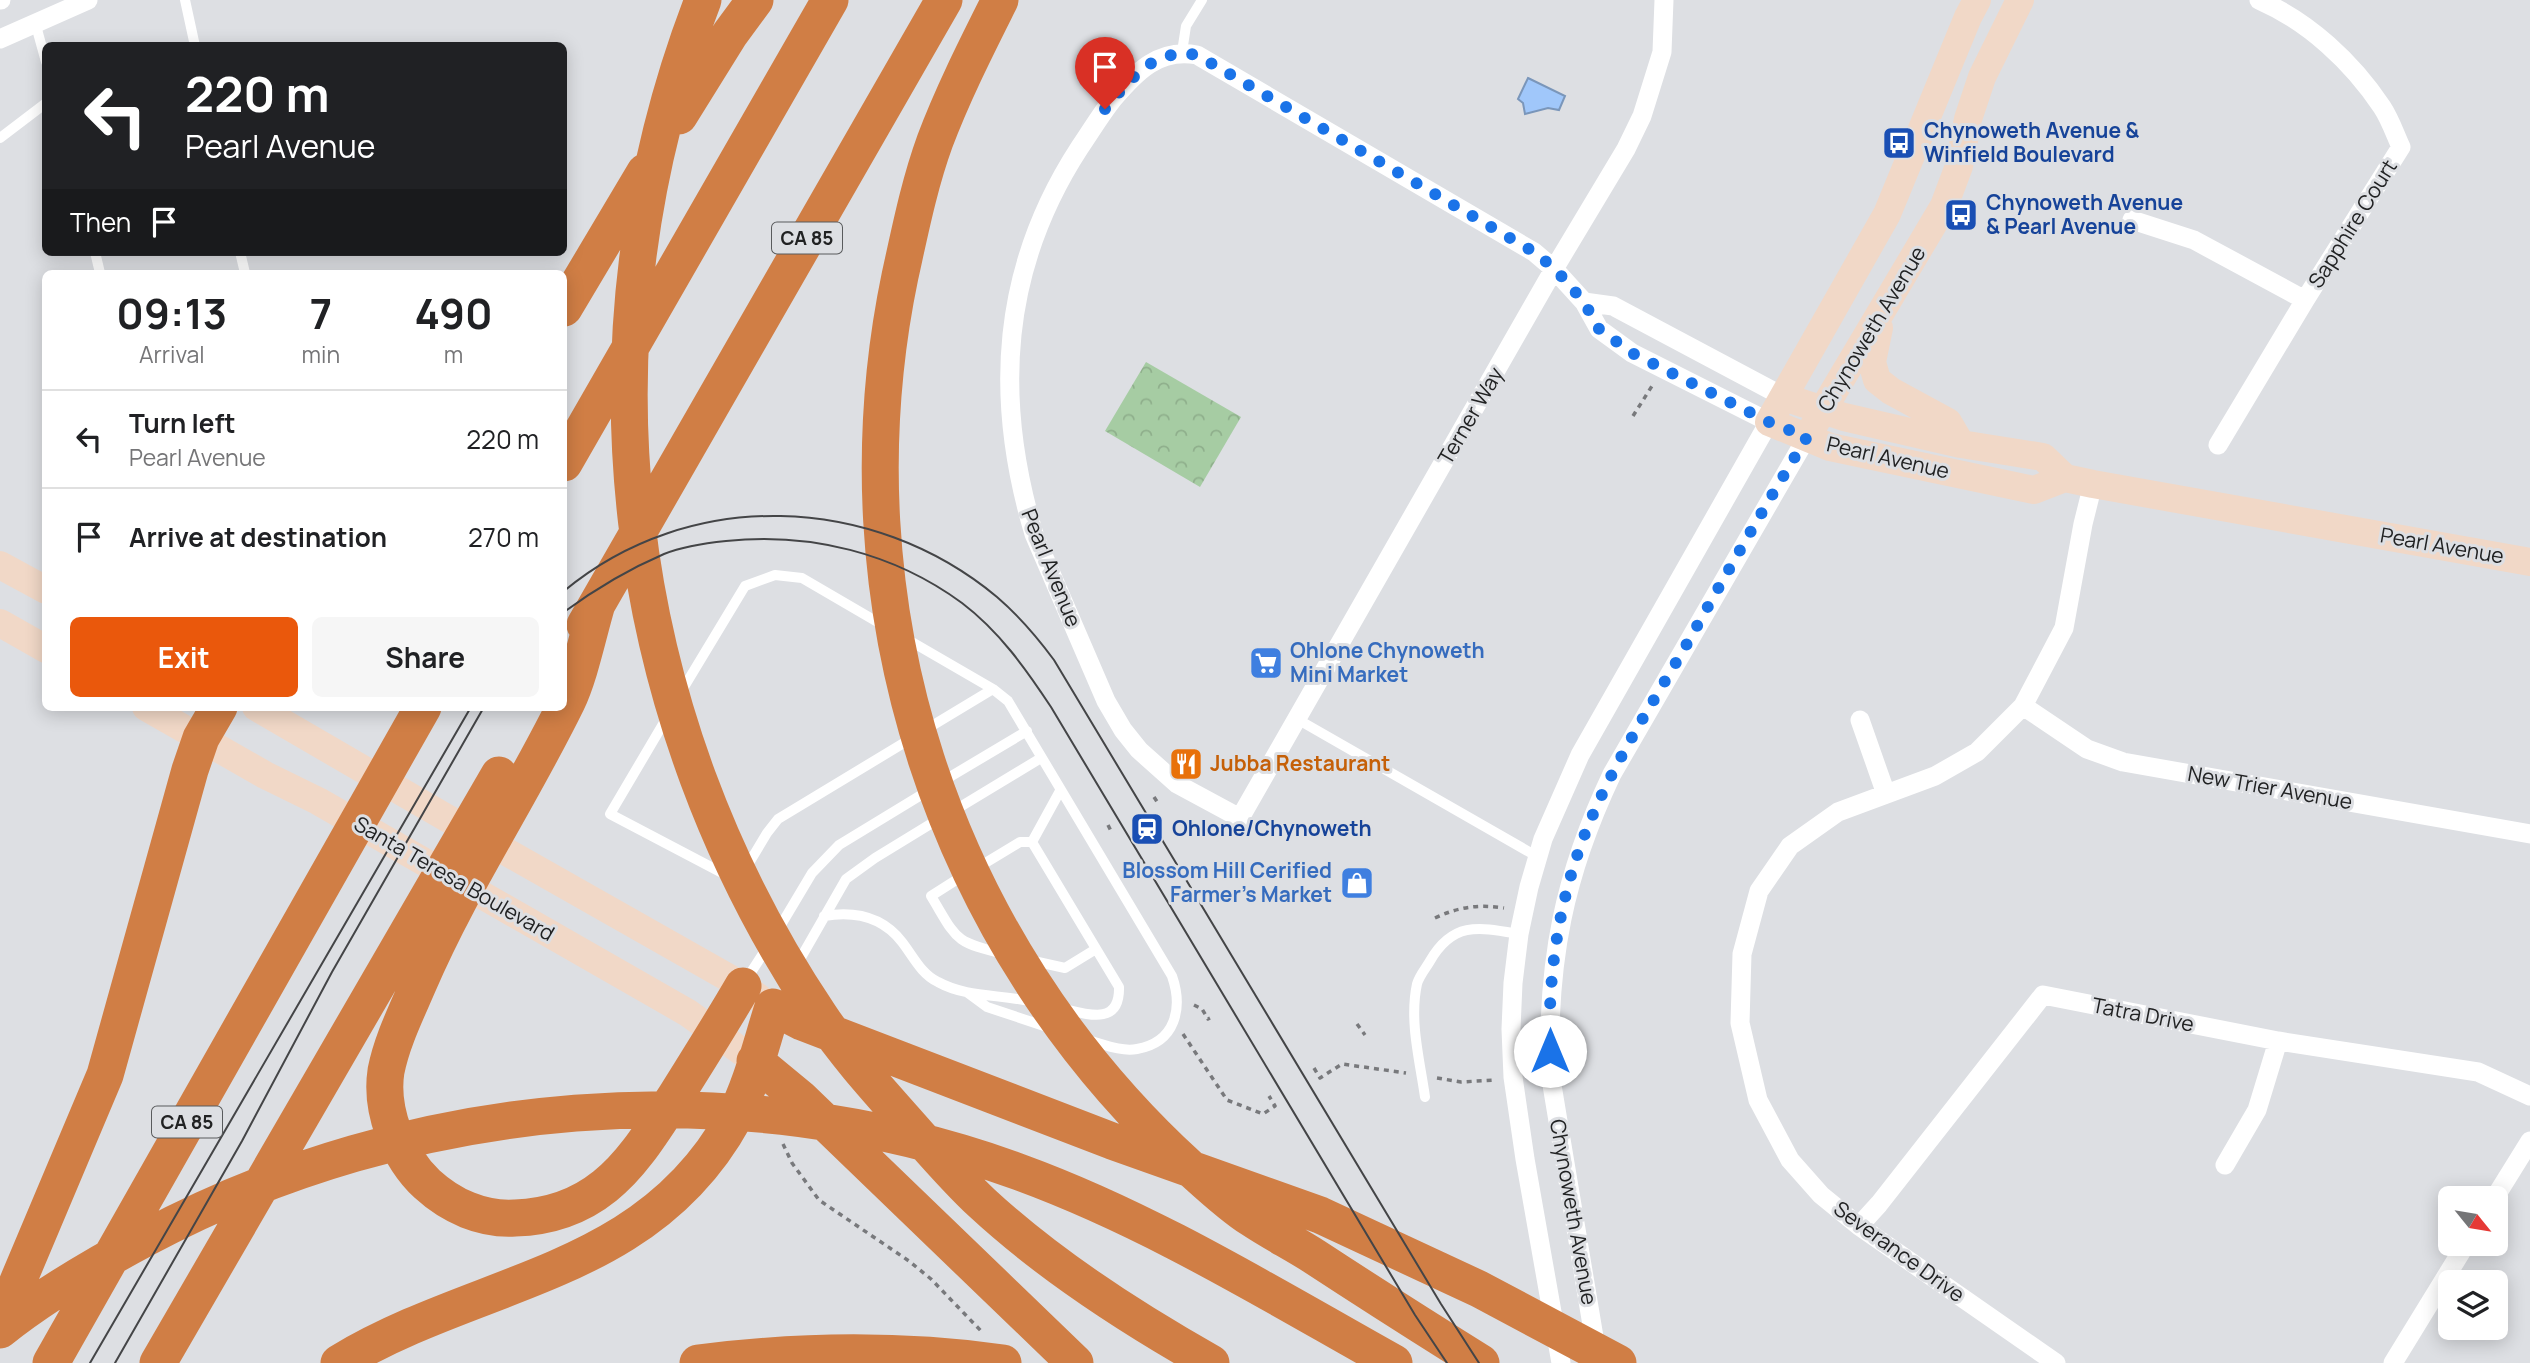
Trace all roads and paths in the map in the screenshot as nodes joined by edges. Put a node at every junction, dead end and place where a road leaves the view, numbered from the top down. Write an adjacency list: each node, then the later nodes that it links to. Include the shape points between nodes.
1 (88, 0): 13 (street)
2 (185, 0): 15 (lane)
3 (703, 0): 105 (highway, via 653,167 636,263 629,411 643,579 674,712 694,769 747,894 785,961 821,1018 942,1162 1024,1239 1115,1305)
4 (755, 0): 25 (highway, via 674,123)
5 (830, 0): 34 (highway)
6 (944, 0): 40 (highway, CA 85)
7 (1000, 0): 107 (highway, via 935,142 912,223 893,314 880,442 885,570 894,634 924,756 948,822 1012,950 1096,1069 1138,1115 1189,1167 1249,1217)
8 (1202, 0): 17 (lane, via 1186,26)
9 (1664, 0): 21 (street, Terner Way, via 1662,52 1642,116)
10 (1977, 0): 27 (street, Chynoweth Avenue, via 1887,214)
11 (2021, 0): 22 (street, Chynoweth Avenue, via 1979,86 1944,206)
12 (2259, 0): 23 (street, Sapphire Court, via 2309,29 2352,68 2383,109 2401,147)
13 (35, 22): 14 (street); 16 (lane)
14 (0, 39)
15 (194, 42)
16 (42, 47)
17 (1182, 52): 21 (street, Pearl Avenue, via 1197,55 1534,252); 62 (street, Pearl Avenue, via 1152,62 1127,83 1105,109 1043,212 1020,284 1009,394 1019,477 1034,534 1106,701 1123,730 1153,764 1177,784)
18 (42, 106): 19 (lane)
19 (0, 138)
20 (2132, 220): 23 (street, via 2194,240)
21 (1555, 269): 24 (street, Pearl Avenue); 52 (street, Terner Way)
22 (1892, 292): 28 (street, Chynoweth Avenue); 32 (street, via 1875,340 1872,362 1877,380 1948,422)
23 (2305, 300): 33 (street, Sapphire Court)
24 (1584, 302): 27 (street, Pearl Avenue, via 1613,306); 30 (street, Pearl Avenue, via 1599,329 1632,353)
25 (567, 303)
26 (1652, 386): 29 (path)
27 (1783, 397): 28 (street, Pearl Avenue); 30 (street, Chynoweth Avenue)
28 (1824, 409): 31 (street, Chynoweth Avenue); 32 (street, Pearl Avenue)
29 (1633, 416)
30 (1769, 422): 31 (street, Pearl Avenue); 67 (street, Chynoweth Avenue, via 1580,755)
31 (1807, 437): 35 (street, Pearl Avenue, via 1830,447 2034,490); 109 (street, Chynoweth Avenue, via 1612,774 1577,856 1563,907 1551,984 1550,1073)
32 (1961, 444): 35 (street, Pearl Avenue, via 2043,457)
33 (2218, 445)
34 (567, 458)
35 (2065, 478): 36 (street, Pearl Avenue)
36 (2093, 484): 37 (street, Pearl Avenue); 46 (street, Severance Drive, via 2064,628)
37 (2530, 562)
38 (0, 565): 39 (street)
39 (42, 588)
40 (597, 604): 43 (highway, CA 85); 45 (highway)
41 (0, 623): 42 (street)
42 (42, 647)
43 (567, 657)
44 (993, 689): 44 (lane, via 802,579 775,575 744,586 610,814 738,882 778,819); 55 (lane, via 1008,701)
45 (567, 701)
46 (2023, 706): 59 (street, Severance Drive, via 1977,752 1935,776); 65 (street, New Trier Avenue, via 2087,749 2123,762)
47 (153, 711): 56 (street, Santa Teresa Boulevard)
48 (217, 711): 56 (highway)
49 (263, 711): 74 (street)
50 (536, 711): 72 (highway)
51 (561, 711): 72 (highway)
52 (1297, 719): 62 (street, Terner Way); 67 (lane)
53 (1860, 720): 59 (street)
54 (414, 722): 100 (highway, CA 85)
55 (1027, 731): 57 (lane); 74 (lane, via 839,845 812,873)
56 (201, 738): 80 (street, Santa Teresa Boulevard); 97 (highway, via 105,1075)
57 (1041, 758): 58 (lane); 69 (lane, via 846,879)
58 (1060, 791): 66 (lane); 75 (lane, via 1172,975 1178,1004 1173,1024 1157,1041 1127,1049 1017,1019)
59 (1886, 794): 95 (street, Severance Drive, via 1838,812 1790,846 1759,891 1742,954 1740,1023 1758,1100 1790,1160 1821,1195)
60 (1154, 797): 61 (path)
61 (1158, 803)
62 (1240, 818)
63 (1108, 825): 64 (path)
64 (1111, 831)
65 (2530, 834)
66 (1032, 842): 73 (lane); 73 (lane, via 1020,842 931,896 955,936 974,947 1065,968)
67 (1538, 857): 71 (street, Chynoweth Avenue)
68 (1505, 908): 70 (path, via 1484,904 1453,909)
69 (824, 916): 75 (lane, via 861,915 888,927 934,981); 76 (lane)
70 (1435, 918)
71 (1519, 934): 86 (lane, via 1480,929 1450,935 1437,948 1418,981 1415,1000); 108 (street, Chynoweth Avenue, via 1513,984 1513,1077)
72 (423, 937): 80 (highway, via 386,1072 386,1108 410,1165 434,1191 466,1210 507,1219 533,1217 582,1201 606,1185 651,1134); 101 (highway)
73 (1096, 949): 75 (lane, via 1119,987 1118,1003 1106,1014 1094,1016 1022,999)
74 (743, 986): 76 (street); 80 (highway)
75 (968, 993)
76 (779, 997): 84 (highway); 110 (highway, via 802,1022 1291,1205 1439,1269)
77 (1194, 1005): 78 (path)
78 (1210, 1018)
79 (1357, 1024): 82 (path)
80 (717, 1032): 84 (street, Santa Teresa Boulevard)
81 (1183, 1034): 88 (path, via 1227,1100 1263,1114 1275,1106)
82 (1365, 1035)
83 (2278, 1041): 90 (street, Tatra Drive, via 2478,1072); 93 (street, via 2257,1110); 95 (street, Tatra Drive, via 2043,995)
84 (755, 1061): 102 (highway, via 744,1097 718,1144 695,1174 644,1221 599,1249 407,1328); 104 (highway, via 801,1099)
85 (1314, 1068): 86 (path, via 1320,1079 1342,1064)
86 (1422, 1076): 87 (path, via 1461,1082); 89 (lane)
87 (1494, 1080)
88 (1269, 1096)
89 (1425, 1097)
90 (2530, 1097)
91 (781, 1136): 99 (path, via 792,1163 819,1200 916,1267)
92 (2530, 1141): 94 (street)
93 (2225, 1165)
94 (2502, 1186)
95 (1859, 1226): 111 (street, Severance Drive)
96 (2459, 1256): 112 (street)
97 (0, 1324)
98 (0, 1330): 106 (highway, via 73,1279 179,1220 336,1159 430,1134 504,1121 704,1110 793,1118 885,1134 1021,1172 1189,1249)
99 (995, 1350): 103 (highway, via 933,1356 807,1353)
100 (51, 1363)
101 (158, 1363)
102 (340, 1363)
103 (698, 1363)
104 (1075, 1363)
105 (1211, 1363)
106 (1394, 1363)
107 (1480, 1363)
108 (1561, 1363)
109 (1599, 1363)
110 (1618, 1363)
111 (2056, 1363)
112 (2393, 1363)

